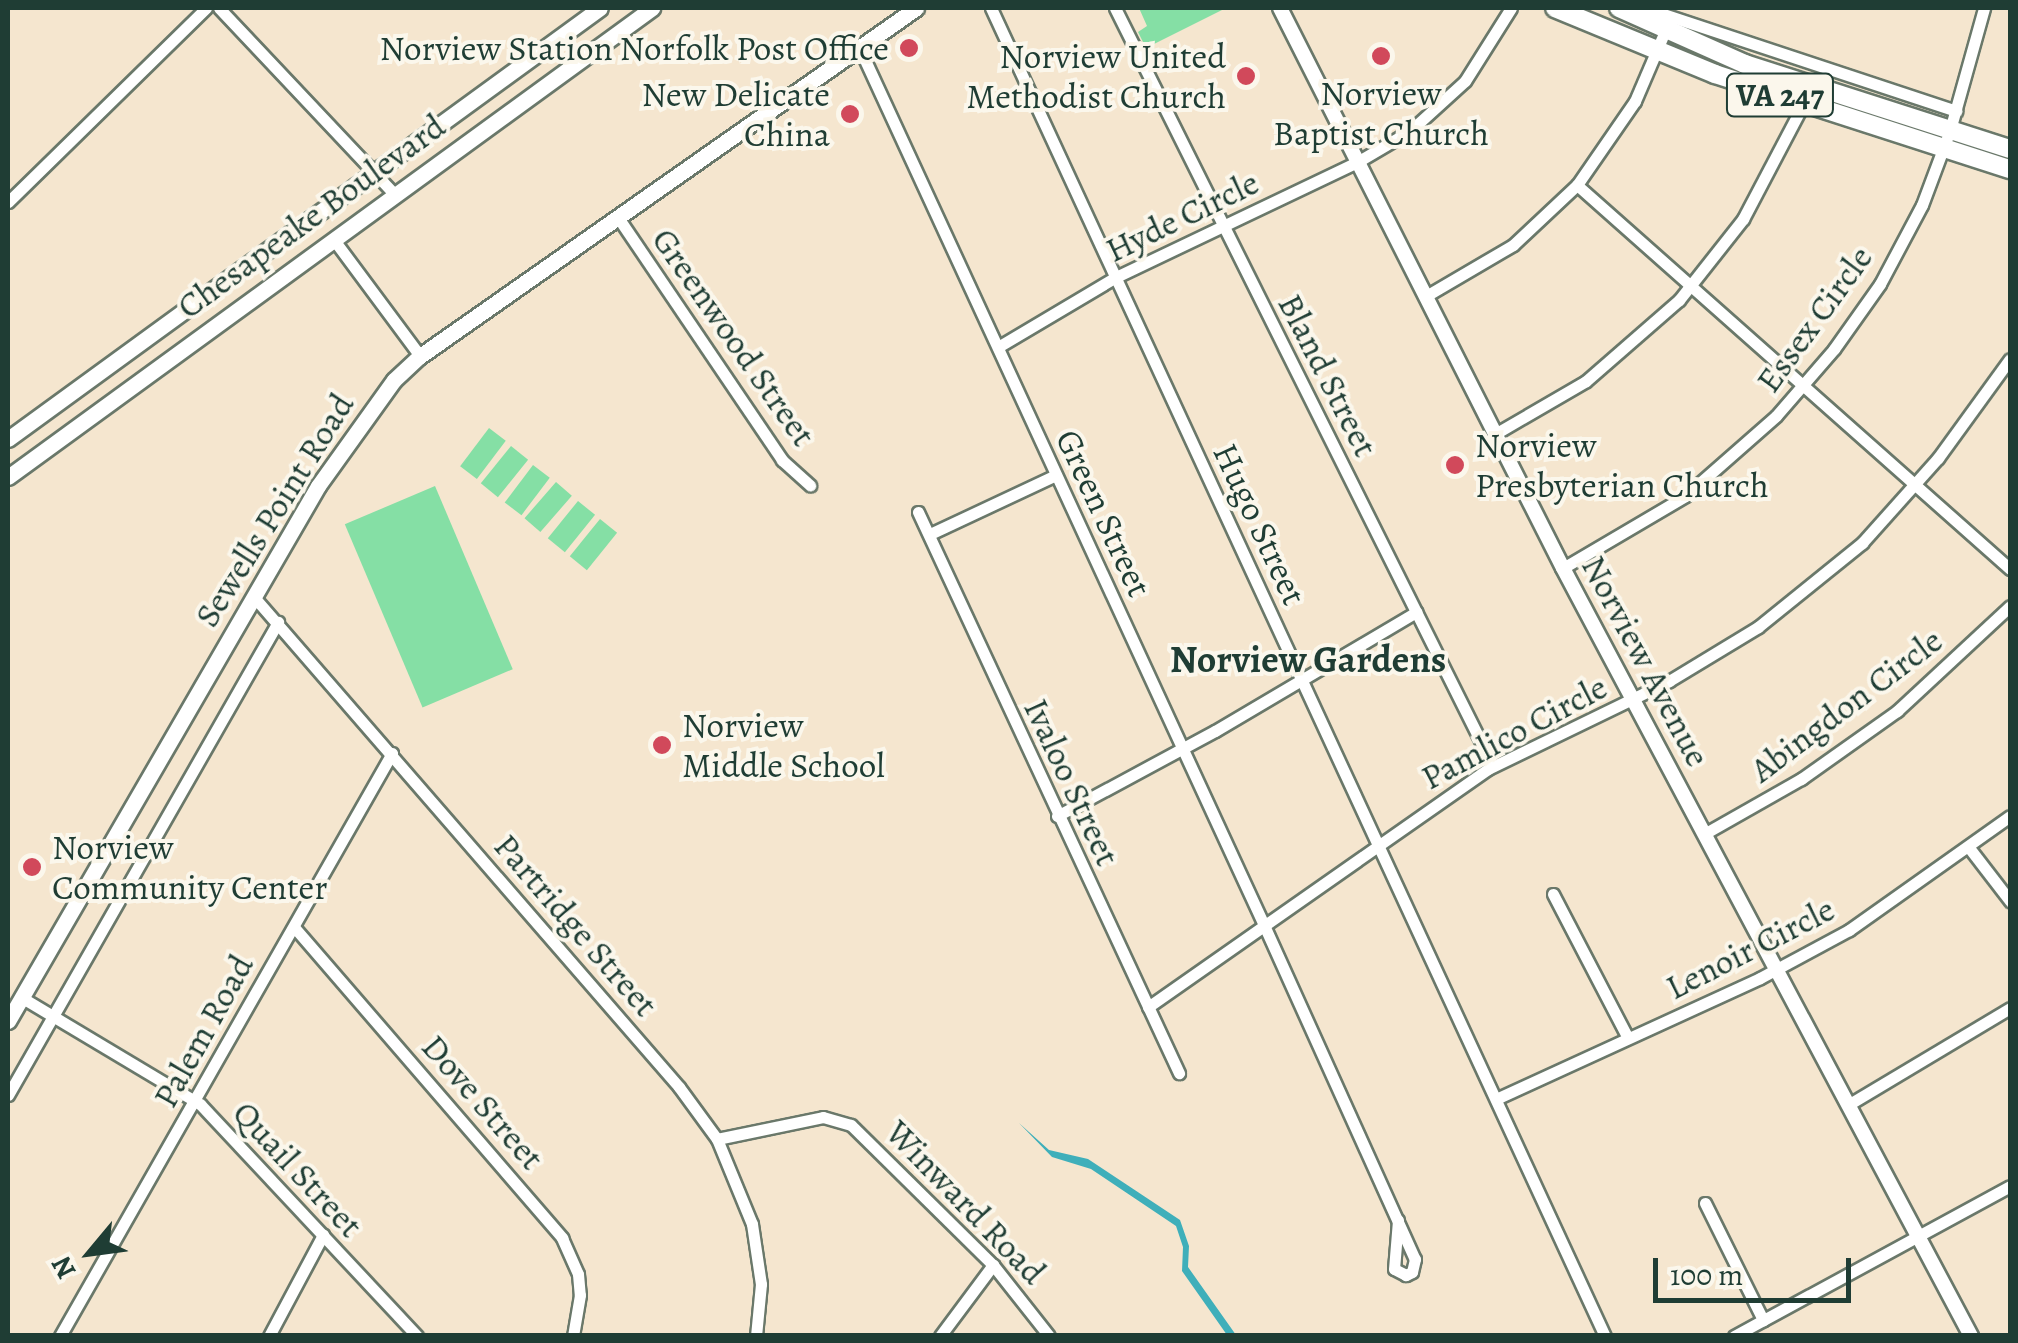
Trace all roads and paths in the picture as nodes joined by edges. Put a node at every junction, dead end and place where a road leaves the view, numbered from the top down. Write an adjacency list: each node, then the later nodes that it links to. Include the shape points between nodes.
1 (206, 8): 26 (street)
2 (219, 8): 23 (street)
3 (600, 8): 23 (main road, Chesapeake Boulevard)
4 (652, 8): 25 (main road, Chesapeake Boulevard)
5 (916, 8): 15 (main road, Sewells Point Road)
6 (991, 8): 30 (street, Hugo Street)
7 (1114, 8): 28 (street, Bland Street)
8 (1280, 8): 21 (street, Norview Avenue)
9 (1511, 8): 21 (street, Hyde Circle, via 1465,81 1410,131)
10 (1555, 8): 16 (main road, VA 247)
11 (1619, 8): 14 (main road, VA 247)
12 (1645, 8): 18 (street)
13 (1984, 8): 18 (street, Essex Circle)
14 (1665, 31): 16 (street); 17 (main road, VA 247)
15 (859, 47): 27 (main road, Sewells Point Road); 33 (street, Green Street)
16 (1658, 52): 17 (main road, VA 247); 24 (street, via 1616,134)
17 (1808, 95): 19 (main road, VA 247); 31 (street, via 1766,183)
18 (1956, 111): 19 (street, Essex Circle)
19 (1947, 139): 20 (main road, VA 247); 22 (main road, VA 247); 36 (street, Essex Circle, via 1922,206 1880,284)
20 (2010, 149)
21 (1358, 161): 28 (street, Hyde Circle); 32 (street, Norview Avenue)
22 (2010, 169)
23 (375, 171): 25 (street); 38 (main road, Chesapeake Boulevard)
24 (1577, 185): 31 (street); 32 (street, via 1513,245)
25 (395, 194): 29 (main road, Chesapeake Boulevard)
26 (8, 202)
27 (617, 216): 34 (main road, Sewells Point Road); 41 (street, Greenwood Street, via 782,460)
28 (1222, 226): 30 (street, Hyde Circle); 49 (street, Bland Street)
29 (334, 240): 34 (street); 40 (main road, Chesapeake Boulevard)
30 (1116, 277): 33 (street, Hyde Circle); 51 (street, Hugo Street)
31 (1691, 286): 36 (street); 37 (street, via 1586,381)
32 (1426, 296): 37 (street, Norview Avenue)
33 (998, 347): 39 (street, Green Street)
34 (420, 356): 47 (main road, Sewells Point Road, via 351,435)
35 (2010, 359): 42 (street, Pamlico Circle)
36 (1804, 386): 42 (street); 45 (street, Essex Circle, via 1685,496)
37 (1495, 434): 45 (street, Norview Avenue)
38 (8, 439)
39 (1056, 475): 44 (street); 53 (street, Green Street)
40 (8, 478)
41 (810, 485)
42 (1915, 486): 46 (street); 52 (street, Pamlico Circle, via 1849,555 1758,628)
43 (918, 512): 44 (street, Ivaloo Street)
44 (930, 534): 56 (street, Ivaloo Street)
45 (1563, 568): 52 (street, Norview Avenue)
46 (2010, 569)
47 (254, 596): 50 (street, Partridge Street); 66 (main road, Sewells Point Road)
48 (2010, 606): 58 (street, Abingdon Circle, via 1882,722 1801,779)
49 (1416, 612): 51 (street); 55 (street, Bland Street)
50 (278, 622): 54 (street, Partridge Street); 69 (street, Sewells Point Road)
51 (1301, 680): 53 (street); 59 (street, Hugo Street)
52 (1632, 700): 55 (street, Pamlico Circle); 58 (street, Norview Avenue)
53 (1182, 749): 56 (street); 63 (street, Green Street)
54 (392, 752): 64 (street, Palem Road); 77 (street, Partridge Street)
55 (1494, 766): 59 (street, Pamlico Circle)
56 (1057, 816): 67 (street, Ivaloo Street)
57 (2010, 816): 60 (street, Lenoir Circle)
58 (1704, 834): 65 (street, Norview Avenue)
59 (1377, 842): 63 (street, Pamlico Circle); 74 (street, Hugo Street)
60 (1970, 849): 62 (street); 65 (street, Lenoir Circle)
61 (1553, 894): 71 (street)
62 (2010, 901)
63 (1263, 923): 67 (street, Pamlico Circle); 80 (street, Green Street)
64 (294, 927): 75 (street, Palem Road); 88 (street, Dove Street, via 562,1238 578,1274)
65 (1776, 970): 71 (street, Lenoir Circle); 76 (street, Norview Avenue)
66 (21, 997): 69 (street, Quail Street); 70 (main road, Sewells Point Road)
67 (1148, 1007): 72 (street, Ivaloo Street)
68 (2010, 1008): 76 (street)
69 (54, 1016): 73 (street, Sewells Point Road); 75 (street, Quail Street)
70 (8, 1021)
71 (1628, 1038): 74 (street, Lenoir Circle)
72 (1179, 1074)
73 (8, 1096)
74 (1496, 1099): 92 (street, Hugo Street)
75 (196, 1100): 81 (street, Quail Street); 85 (street, Palem Road)
76 (1848, 1105): 82 (street, Norview Avenue)
77 (717, 1139): 83 (street, Winward Road, via 823,1118 851,1125); 89 (street, Partridge Street, via 752,1224 761,1284)
78 (2010, 1186): 82 (street)
79 (1706, 1203): 84 (street)
80 (1398, 1220)
81 (323, 1236): 86 (street); 87 (street, Quail Street)
82 (1918, 1236): 84 (street); 94 (street, Norview Avenue)
83 (993, 1265): 90 (street); 91 (street, Winward Road)
84 (1763, 1320): 93 (street)
85 (60, 1336)
86 (269, 1336)
87 (417, 1336)
88 (573, 1336)
89 (756, 1336)
90 (940, 1336)
91 (1049, 1336)
92 (1605, 1336)
93 (1734, 1336)
94 (1971, 1336)

